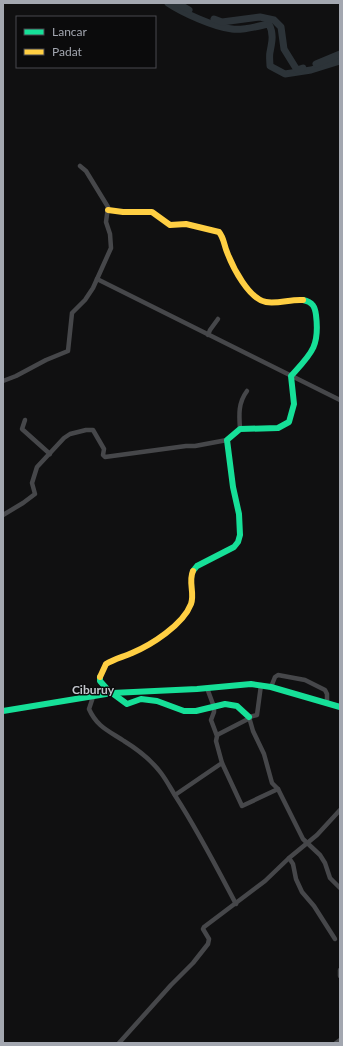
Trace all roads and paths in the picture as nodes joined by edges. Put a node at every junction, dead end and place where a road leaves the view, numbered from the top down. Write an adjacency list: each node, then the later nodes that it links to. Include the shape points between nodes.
1 (80, 166): 2 (street, via 86,171)
2 (108, 210): 3 (street, via 106,222 111,248); 6 (street, via 152,212 170,225 186,224 219,232 231,261 251,294 265,301 298,300 312,304 318,332 316,344)
3 (97, 279): 5 (street); 7 (street, via 89,294 72,313 68,350)
4 (218, 319): 5 (street)
5 (208, 335): 6 (street)
6 (291, 376): 9 (street); 11 (street, via 294,404 288,422 278,428)
7 (3, 381)
8 (247, 391): 11 (street, via 240,406)
9 (340, 400)
10 (24, 420): 13 (street, via 22,429)
11 (240, 429): 12 (street)
12 (228, 440): 13 (street, via 105,457 104,449 93,430 86,430 71,433); 18 (street, via 240,524 238,542 229,550 193,570 190,579 193,596 191,605 170,628 151,644 105,664 100,681)
13 (50, 454): 14 (street, via 34,472 32,483 35,494)
14 (3, 515)
15 (261, 685): 16 (street); 17 (street); 24 (street, via 257,715)
16 (271, 687): 20 (street); 20 (street, via 278,675 305,680 325,690)
17 (207, 688): 18 (street); 21 (street)
18 (112, 693): 19 (street); 21 (street, via 127,704 144,699 184,711)
19 (93, 696): 23 (street); 28 (street, via 89,709 94,719 149,761 162,774)
20 (327, 703): 22 (street)
21 (214, 707): 24 (street, via 235,705); 25 (street, via 212,720)
22 (340, 707)
23 (3, 711)
24 (250, 718): 25 (street); 27 (street, via 272,783)
25 (217, 735): 26 (street, via 216,742)
26 (222, 763): 27 (street, via 242,806); 28 (street)
27 (278, 789): 30 (street, via 296,827)
28 (175, 795): 33 (street)
29 (340, 810): 30 (street, via 318,835)
30 (307, 842): 31 (street); 32 (street, via 323,860 330,878)
31 (288, 858): 33 (street, via 265,882); 34 (street, via 293,864 302,892)
32 (340, 888)
33 (236, 904): 38 (street, via 204,927 209,939 208,944)
34 (336, 939)
35 (340, 970): 36 (street)
36 (340, 976)
37 (340, 1040): 39 (street)
38 (119, 1043)
39 (336, 1043)

